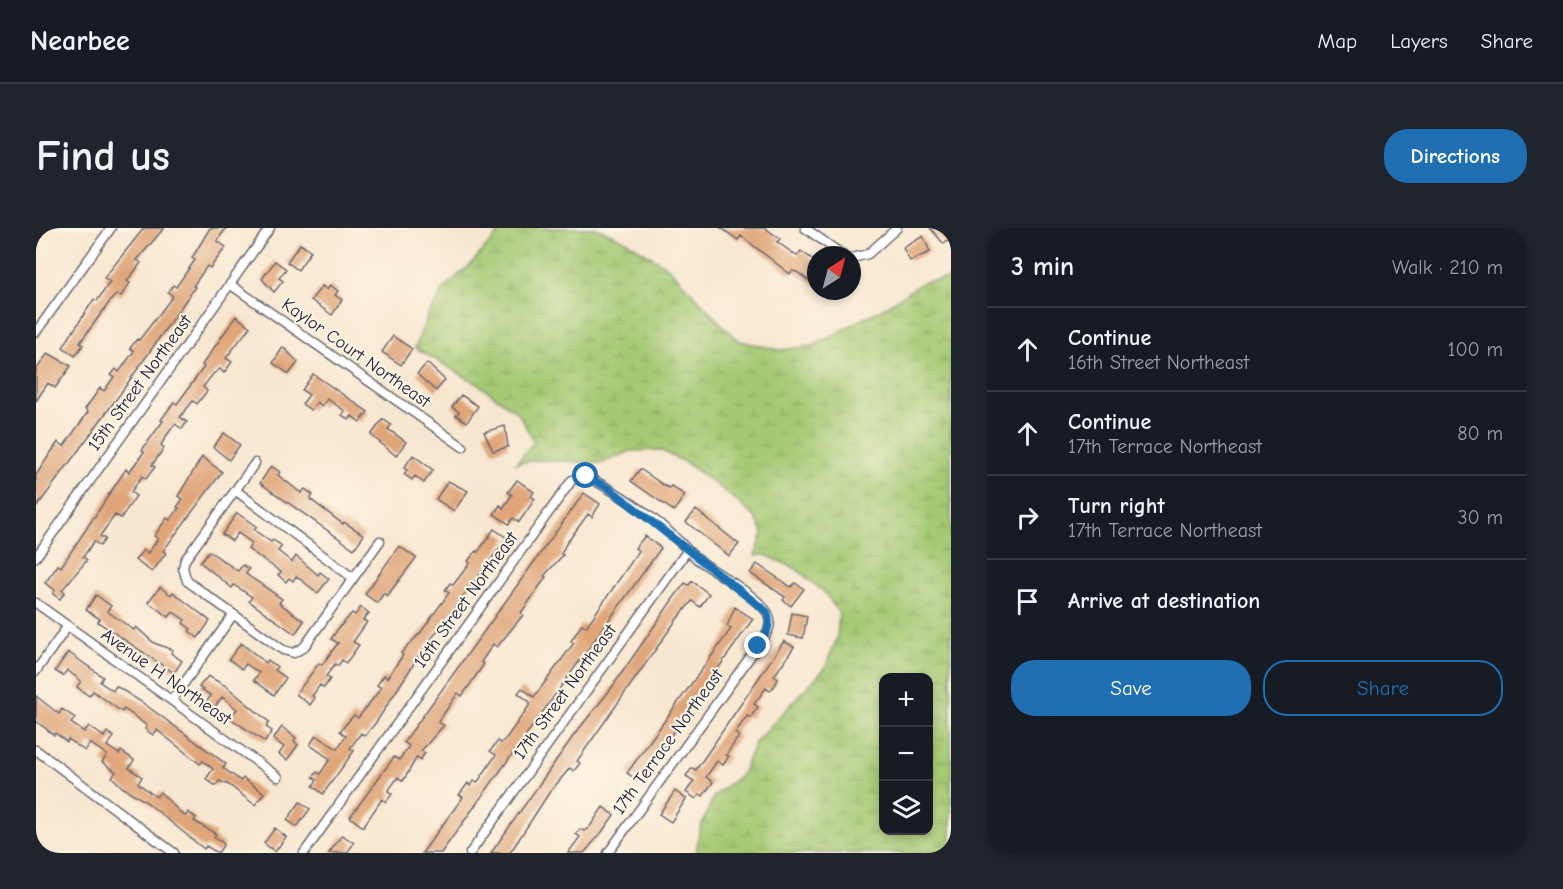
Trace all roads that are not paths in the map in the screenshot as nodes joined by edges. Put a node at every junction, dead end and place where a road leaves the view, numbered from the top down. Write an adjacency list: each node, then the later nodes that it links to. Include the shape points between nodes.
1 (111, 228): 8 (street)
2 (270, 228): 7 (street, 15th Street Northeast)
3 (805, 228): 5 (street)
4 (897, 228): 6 (street)
5 (830, 246)
6 (861, 256)
7 (231, 285): 9 (street, Kaylor Court Northeast); 14 (street, 15th Street Northeast)
8 (36, 332)
9 (463, 447)
10 (255, 463): 11 (street)
11 (236, 490): 15 (street); 17 (street, via 183,568 187,581)
12 (380, 541): 15 (street)
13 (687, 551): 24 (street, 16th Street Northeast, via 610,489 586,476 572,480); 25 (street, 17th Street Northeast); 26 (street, 17th Terrace Northeast, via 767,612 769,630)
14 (36, 557)
15 (353, 578): 17 (street, via 304,647 294,653 283,650)
16 (36, 603): 18 (street, Avenue H Northeast)
17 (234, 615): 20 (street)
18 (67, 627): 19 (street); 20 (street, Avenue H Northeast)
19 (36, 671)
20 (172, 700): 22 (street, Avenue H Northeast)
21 (36, 750): 23 (street)
22 (278, 777)
23 (167, 851)
24 (304, 853)
25 (470, 853)
26 (608, 853)

